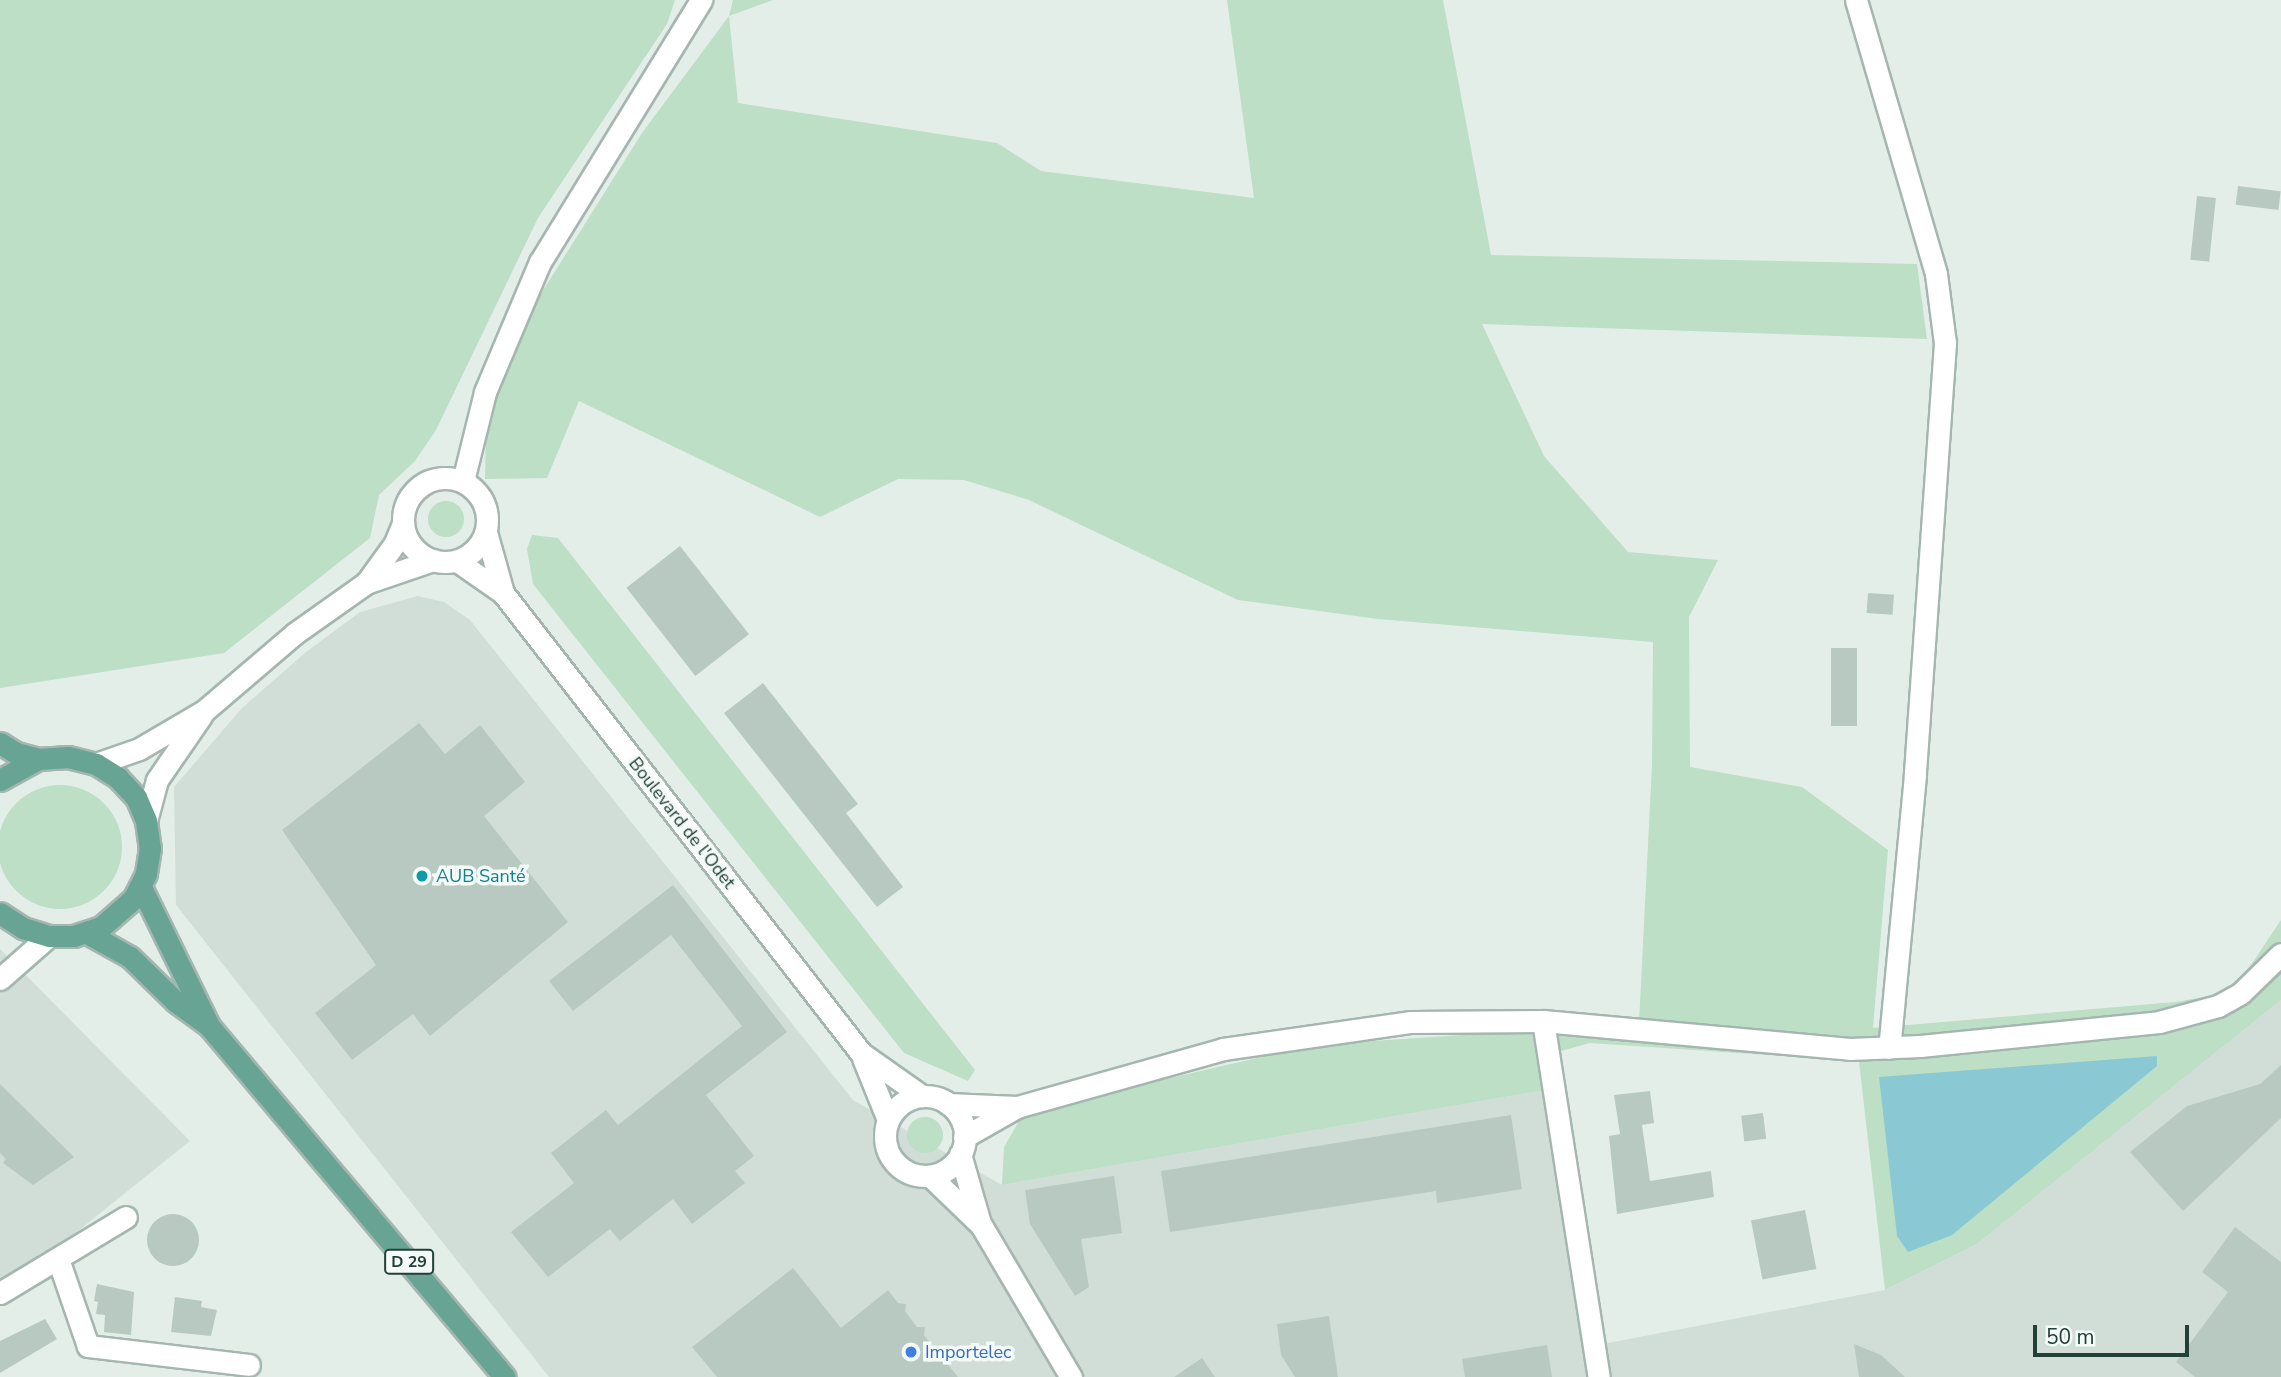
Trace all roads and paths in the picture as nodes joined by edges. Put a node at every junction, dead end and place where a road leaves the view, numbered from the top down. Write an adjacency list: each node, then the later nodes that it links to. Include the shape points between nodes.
1 (701, 0): 3 (street, via 540,262 485,392)
2 (1856, 0): 24 (street, via 1936,274 1945,344 1915,775)
3 (463, 481): 4 (street, via 441,478 421,485 407,502); 5 (street, via 484,502)
4 (403, 523): 6 (street, via 412,546); 8 (street, via 395,543)
5 (486, 532): 7 (street, via 475,550); 9 (street, Boulevard de l'Odet)
6 (433, 560): 7 (street); 8 (street)
7 (457, 561): 9 (street, Boulevard de l'Odet)
8 (366, 583): 10 (street, via 294,634)
9 (503, 593): 25 (street, Boulevard de l'Odet)
10 (204, 711): 13 (street, via 139,749); 15 (street, via 157,780)
11 (0, 743): 12 (main road)
12 (38, 759): 13 (main road, via 68,757); 14 (main road)
13 (96, 764): 15 (main road, via 128,787)
14 (0, 780)
15 (146, 821): 16 (main road, via 150,848)
16 (141, 887): 18 (main road, via 124,911); 23 (main road, D 29)
17 (0, 913): 19 (main road, via 23,929)
18 (87, 933): 19 (main road); 23 (main road, D 29, via 130,957 176,1002)
19 (49, 936): 21 (street)
20 (2281, 954): 24 (street, via 2241,993 2188,1016)
21 (0, 979)
22 (1544, 1021): 24 (street, via 1850,1049); 28 (street, via 1411,1022 1223,1049); 39 (street)
23 (209, 1026): 37 (main road, D 29)
24 (1889, 1048)
25 (860, 1053): 26 (street, Boulevard de l'Odet); 29 (street, Boulevard de l'Odet)
26 (922, 1096): 27 (street, Boulevard de l'Odet); 29 (street, via 902,1103)
27 (948, 1104): 28 (street); 30 (street, Boulevard de l'Odet, via 963,1125)
28 (1017, 1107): 30 (street)
29 (888, 1120): 31 (street, Boulevard de l'Odet, via 885,1140 893,1160 909,1173)
30 (962, 1146): 31 (street, via 948,1168); 33 (street, Boulevard de l'Odet)
31 (930, 1176): 33 (street, Boulevard de l'Odet)
32 (126, 1217): 34 (street)
33 (981, 1225): 38 (street, Boulevard de l'Odet)
34 (58, 1259): 35 (street); 36 (street, via 88,1346)
35 (0, 1293)
36 (249, 1365)
37 (505, 1377)
38 (1071, 1377)
39 (1599, 1377)

